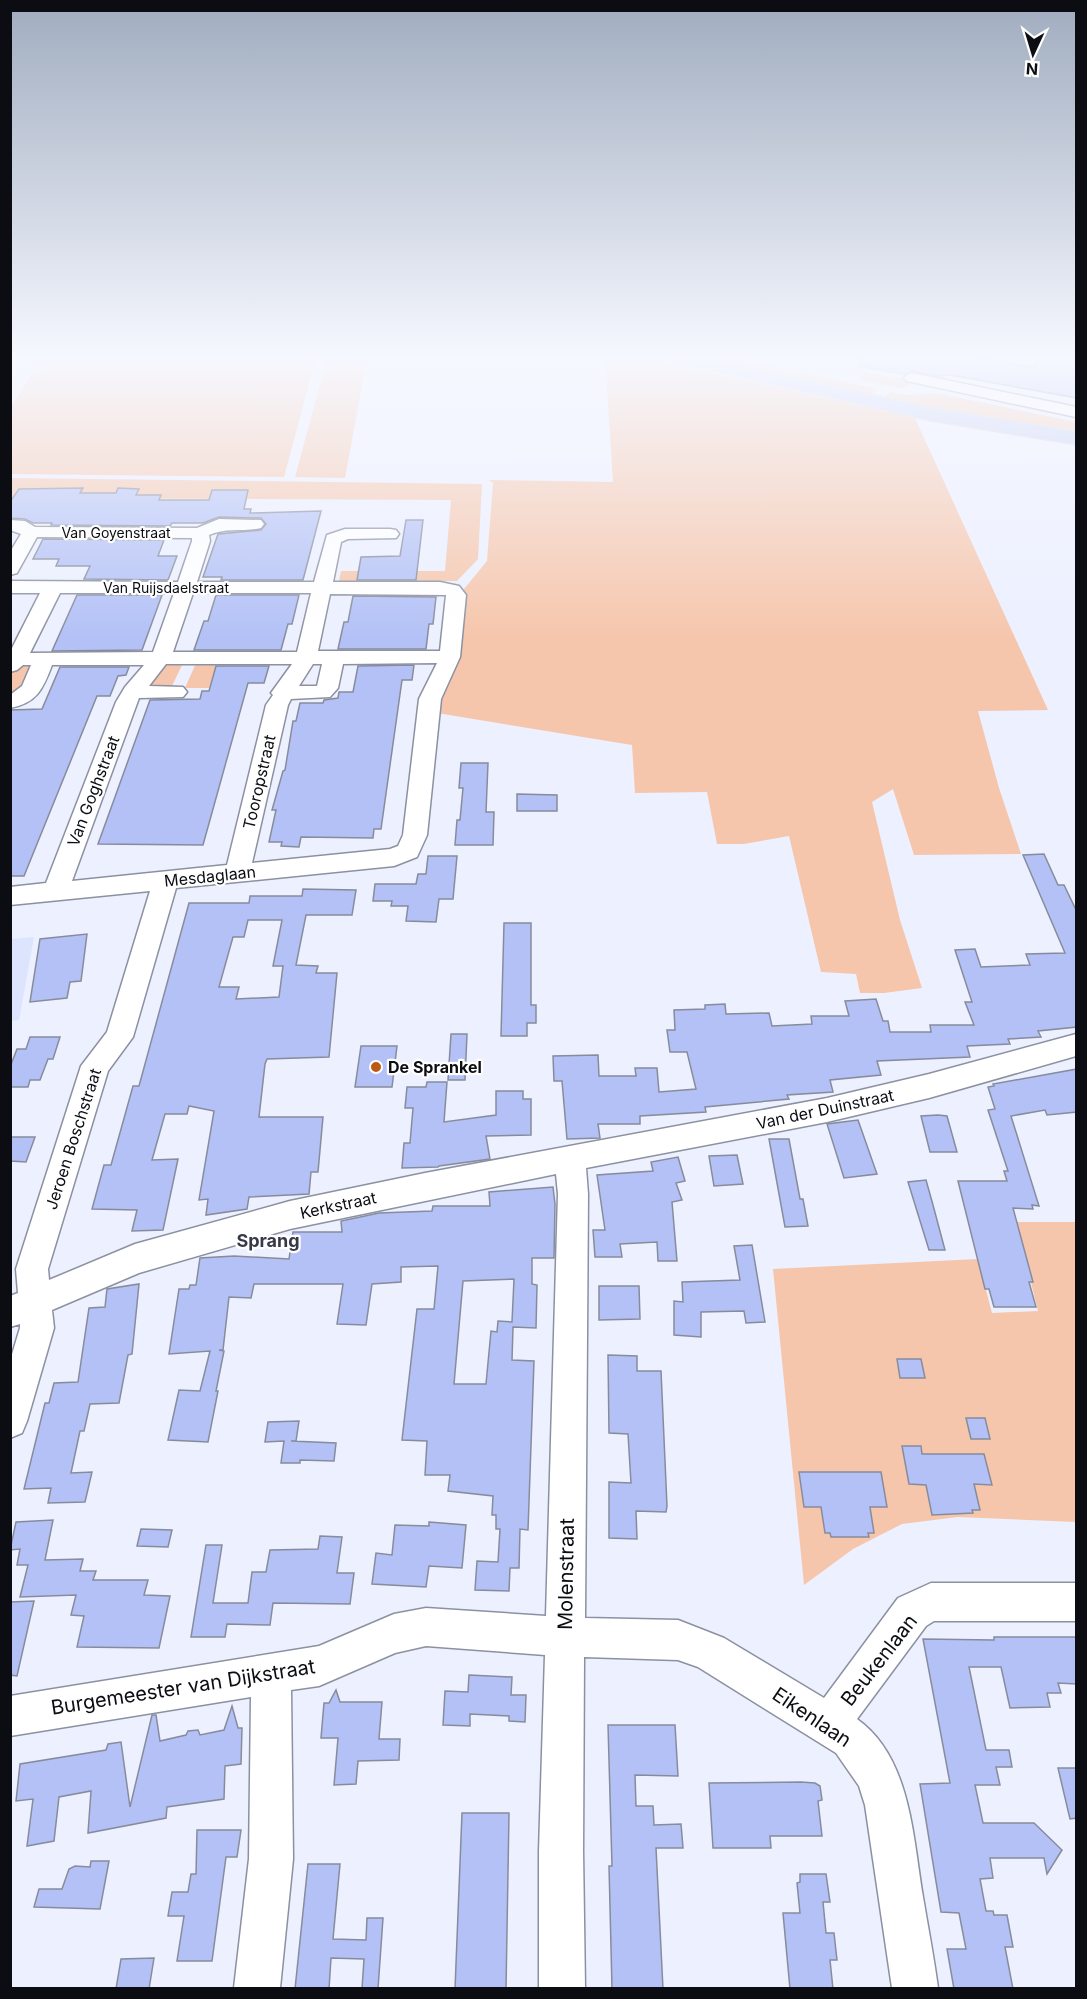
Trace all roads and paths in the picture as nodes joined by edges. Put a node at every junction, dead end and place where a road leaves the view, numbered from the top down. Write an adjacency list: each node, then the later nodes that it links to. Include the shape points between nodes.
1 (255, 524): 4 (street, Van Goyenstraat, via 219,524)
2 (10, 525): 3 (street, Van Goyenstraat)
3 (31, 532): 4 (street, Van Goyenstraat); 6 (street)
4 (200, 533): 9 (street, via 201,541)
5 (390, 534): 10 (street, via 345,534 333,539)
6 (10, 569)
7 (10, 587): 8 (street, Van Ruijsdaelstraat)
8 (53, 587): 9 (street, Van Ruijsdaelstraat); 16 (street)
9 (185, 587): 10 (street, Van Ruijsdaelstraat); 14 (street, Van Goghstraat)
10 (321, 588): 12 (street, Van Ruijsdaelstraat, via 452,590 456,595); 15 (street, Tooropstraat)
11 (334, 657): 12 (street); 15 (street); 19 (street, via 323,692)
12 (450, 657): 21 (street, Mesdaglaan, via 430,699 415,835 408,851 394,857)
13 (44, 658): 14 (street); 16 (street); 20 (street, via 29,694)
14 (161, 658): 15 (street); 17 (street, Van Goghstraat)
15 (306, 658): 19 (street, Tooropstraat)
16 (13, 661)
17 (132, 692): 18 (street); 23 (street, Van Goghstraat)
18 (176, 692)
19 (282, 693): 21 (street, Tooropstraat)
20 (10, 702)
21 (237, 873): 22 (street, Mesdaglaan)
22 (166, 880): 23 (street, Mesdaglaan); 27 (street, Jeroen Boschstraat, via 119,1037 95,1066)
23 (55, 891): 24 (street, Mesdaglaan)
24 (10, 896)
25 (1077, 1045): 26 (street, Van der Duinstraat, via 827,1110)
26 (570, 1159): 27 (street, Kerkstraat, via 290,1215 135,1259); 30 (street, Molenstraat, via 573,1194)
27 (23, 1306): 28 (street, Jeroen Boschstraat, via 37,1328)
28 (10, 1421)
29 (1077, 1602): 33 (street, Beukenlaan, via 931,1602 912,1612)
30 (565, 1637): 31 (street, Burgemeester van Dijkstraat, via 426,1627 394,1634 319,1666); 33 (street, Eikenlaan, via 678,1640 710,1652); 35 (street, Molenstraat)
31 (272, 1674): 32 (street, Burgemeester van Dijkstraat); 34 (street, via 271,1859)
32 (10, 1716)
33 (829, 1724): 36 (street, Eikenlaan, via 850,1739 877,1776)
34 (257, 1989)
35 (562, 1989)
36 (915, 1989)

